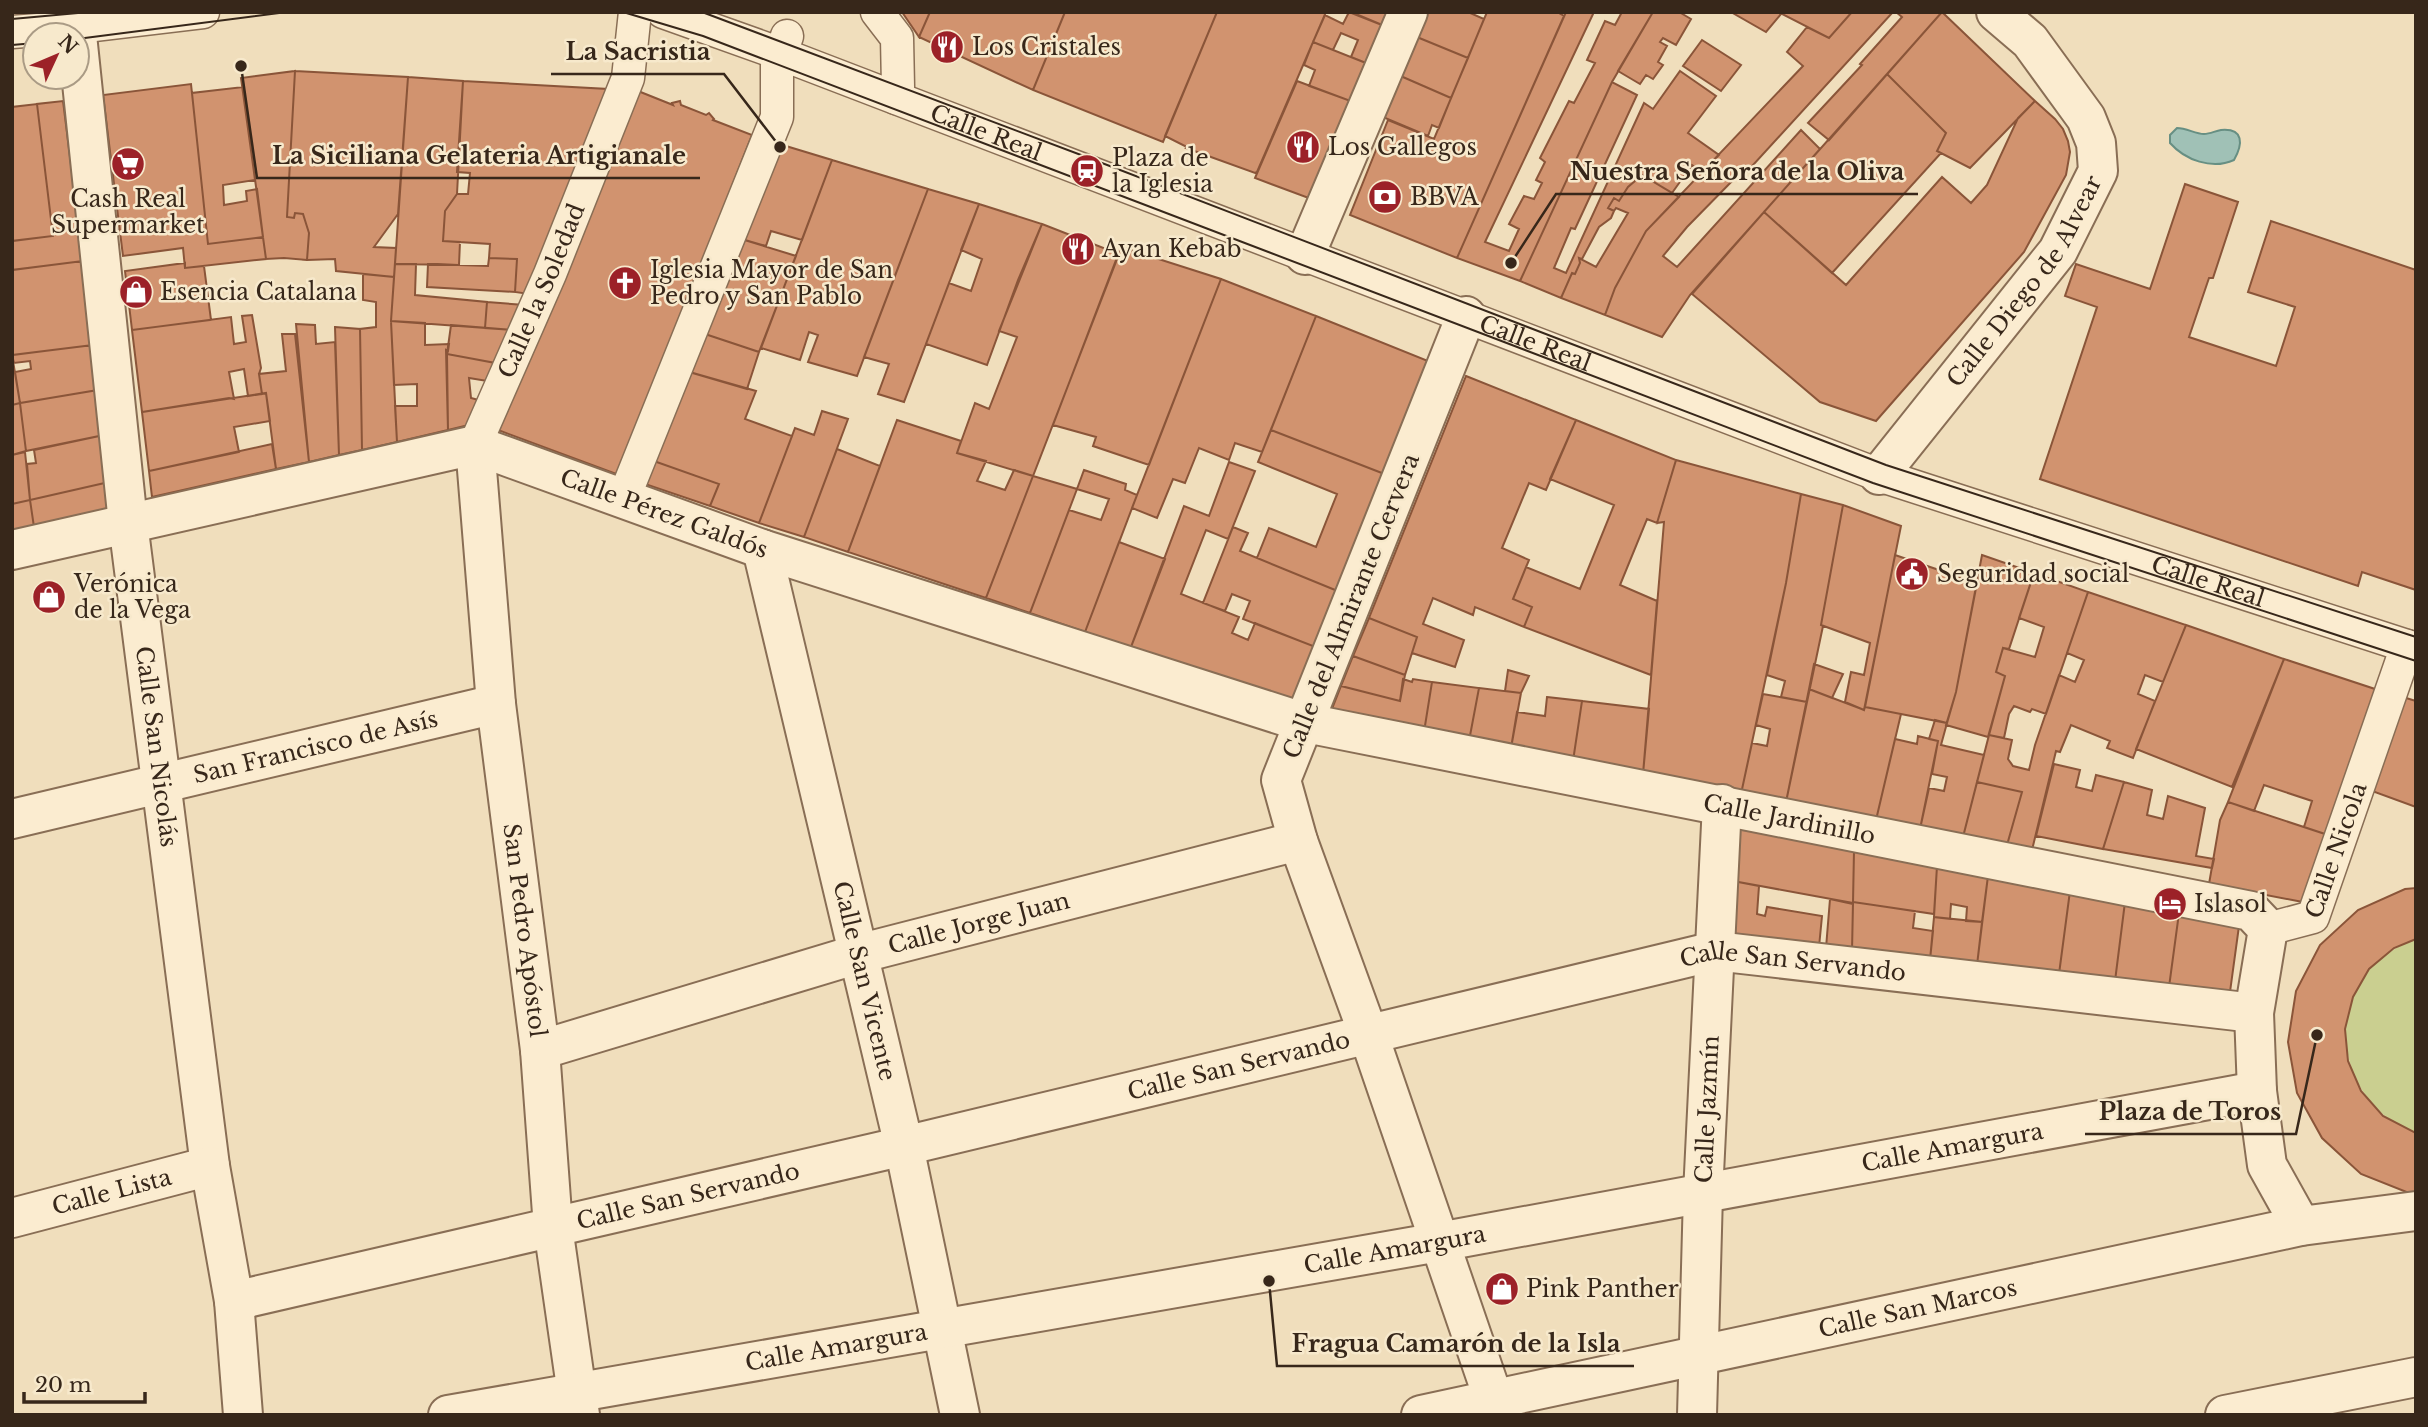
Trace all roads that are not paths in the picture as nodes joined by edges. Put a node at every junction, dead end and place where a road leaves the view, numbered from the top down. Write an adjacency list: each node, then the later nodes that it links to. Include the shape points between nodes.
1 (203, 12): 7 (street)
2 (635, 12): 13 (street, Calle la Soledad, via 628,78)
3 (663, 12): 8 (street, Calle Real)
4 (877, 12): 10 (street, via 897,38)
5 (1408, 12): 11 (street)
6 (1996, 12): 14 (street, Calle Diego de Alvear, via 2030,41 2086,118 2096,143 2098,171 2057,251)
7 (91, 30)
8 (784, 45): 10 (street, Calle Real); 15 (street, via 777,65 777,117)
9 (83, 91): 16 (street, Calle San Nicolás)
10 (895, 97): 11 (street, Calle Real)
11 (1305, 255): 12 (street, Calle Real)
12 (1466, 316): 14 (street, Calle Real); 21 (street, Calle del Almirante Cervera)
13 (475, 445): 15 (street, Calle Pérez Galdós); 16 (street); 20 (street, San Pedro Apóstol)
14 (1879, 475): 19 (street, Calle Real)
15 (623, 499): 18 (street, Calle Pérez Galdós)
16 (128, 523): 17 (street); 22 (street, Calle San Nicolás)
17 (12, 550)
18 (762, 550): 21 (street, Calle Pérez Galdós); 28 (street, Calle San Vicente)
19 (2411, 647): 26 (street, Calle Nicola, via 2313,917)
20 (496, 704): 22 (street, San Francisco de Asís); 31 (street, San Pedro Apóstol)
21 (1306, 723): 23 (street, Calle Jardinillo); 25 (street, Calle del Almirante Cervera, via 1281,780)
22 (161, 784): 24 (street, San Francisco de Asís); 34 (street, Calle San Nicolás)
23 (1722, 804): 26 (street, Calle Jardinillo, via 2250,911); 27 (street, Calle Jazmín)
24 (12, 818)
25 (1298, 841): 28 (street, Calle Jorge Juan); 30 (street, Calle del Almirante Cervera)
26 (2268, 929): 29 (street, Calle Nicola)
27 (1715, 951): 29 (street, Calle San Servando); 30 (street, Calle San Servando); 35 (street, Calle Jazmín)
28 (858, 954): 31 (street, Calle Jorge Juan); 33 (street, Calle San Vicente)
29 (2254, 1013): 32 (street, Calle Nicola)
30 (1369, 1036): 33 (street, Calle San Servando); 40 (street, Calle del Almirante Cervera)
31 (540, 1050): 39 (street, San Pedro Apóstol)
32 (2257, 1091): 35 (street, Calle Amargura); 38 (street, Calle Nicola, via 2267,1165)
33 (904, 1146): 39 (street, Calle San Servando); 42 (street, Calle San Vicente)
34 (210, 1166): 37 (street, Calle Lista); 41 (street, Calle San Nicolás)
35 (1703, 1194): 40 (street, Calle Amargura); 43 (street, Calle Jazmín)
36 (2416, 1211): 38 (street, Calle San Marcos)
37 (12, 1218)
38 (2301, 1226): 43 (street, Calle San Marcos)
39 (553, 1227): 41 (street, Calle San Servando); 45 (street, San Pedro Apóstol)
40 (1439, 1242): 42 (street, Calle Amargura); 46 (street, Calle del Almirante Cervera)
41 (234, 1300): 47 (street, Calle San Nicolás)
42 (942, 1330): 45 (street, Calle Amargura); 49 (street, Calle San Vicente)
43 (1697, 1356): 46 (street, Calle San Marcos); 51 (street, Calle Jazmín)
44 (2416, 1377): 52 (street)
45 (578, 1403): 48 (street, Calle Amargura)
46 (1496, 1407): 50 (street, Calle San Marcos)
47 (243, 1415)
48 (448, 1415)
49 (960, 1415)
50 (1421, 1415)
51 (1696, 1415)
52 (2225, 1415)

